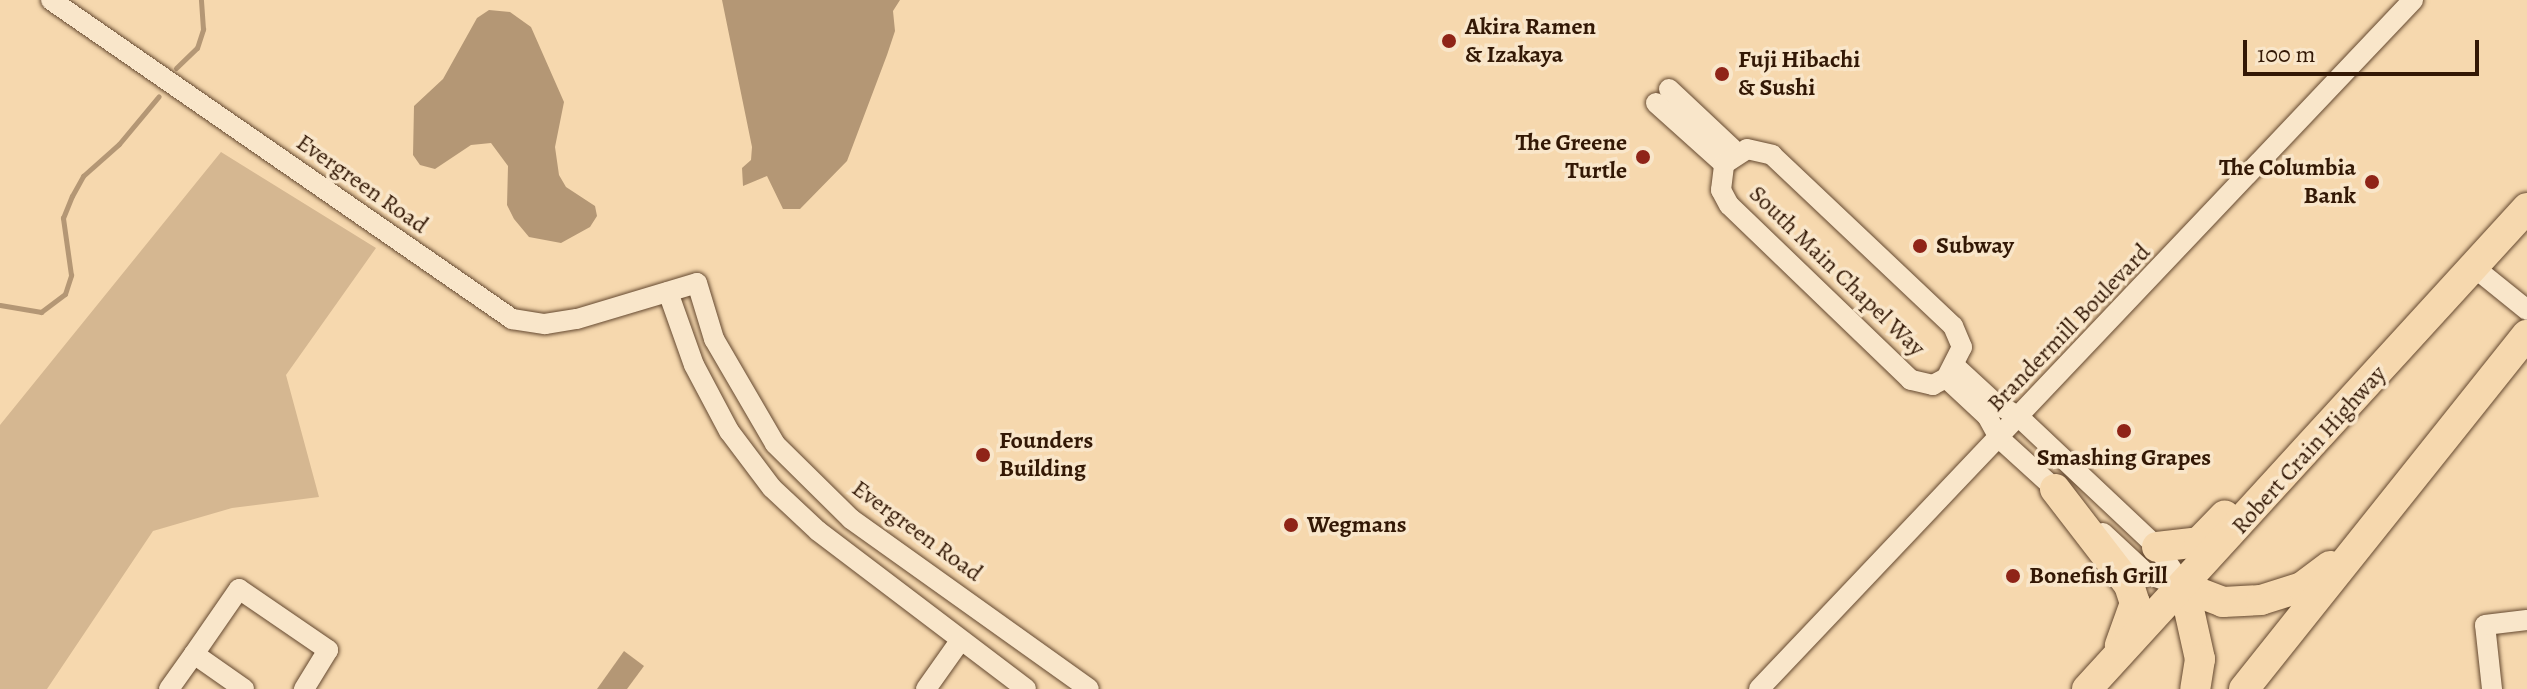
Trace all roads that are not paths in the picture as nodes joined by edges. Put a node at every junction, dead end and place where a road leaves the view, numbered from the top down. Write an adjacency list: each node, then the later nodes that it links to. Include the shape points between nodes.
1 (51, 0): 7 (street, Evergreen Road, via 512,319 545,324 577,319)
2 (2413, 0): 12 (street, Brandermill Boulevard)
3 (1662, 96): 4 (street)
4 (1730, 158): 11 (street, South Main Chapel Way, via 1759,149 1772,155 1953,326 1962,347); 11 (street, South Main Chapel Way, via 1721,190 1752,227 1911,380 1933,385)
5 (2527, 208): 6 (highway, Robert Crain Highway)
6 (2475, 268): 8 (street); 9 (highway, Robert Crain Highway)
7 (668, 292): 19 (street, via 701,378 729,431 772,488 818,531); 27 (street, Evergreen Road, via 697,283 714,339 744,397 775,444 851,519)
8 (2527, 310)
9 (2417, 331): 16 (highway, via 2315,420 2199,542); 17 (highway, Robert Crain Highway)
10 (2527, 335): 15 (highway)
11 (1951, 372): 12 (street, South Main Chapel Way); 13 (street)
12 (2019, 417): 13 (street, Brandermill Boulevard); 16 (street, South Main Chapel Way)
13 (1999, 438): 14 (street); 28 (street, Brandermill Boulevard)
14 (2055, 489): 17 (street, via 2147,574); 21 (highway, via 2129,585 2135,603 2131,625)
15 (2360, 544): 17 (highway, via 2302,587 2261,600 2223,602); 30 (highway)
16 (2157, 547): 17 (street, South Main Chapel Way)
17 (2184, 587): 21 (highway, Robert Crain Highway); 29 (highway, via 2200,659)
18 (2527, 620): 31 (street, via 2485,625)
19 (960, 641): 25 (street); 26 (street)
20 (194, 654): 22 (street); 23 (street); 24 (street, via 239,589 328,650)
21 (2095, 682)
22 (169, 689)
23 (244, 689)
24 (304, 689)
25 (926, 689)
26 (1026, 689)
27 (1089, 689)
28 (1759, 689)
29 (2195, 689)
30 (2244, 689)
31 (2492, 689)

